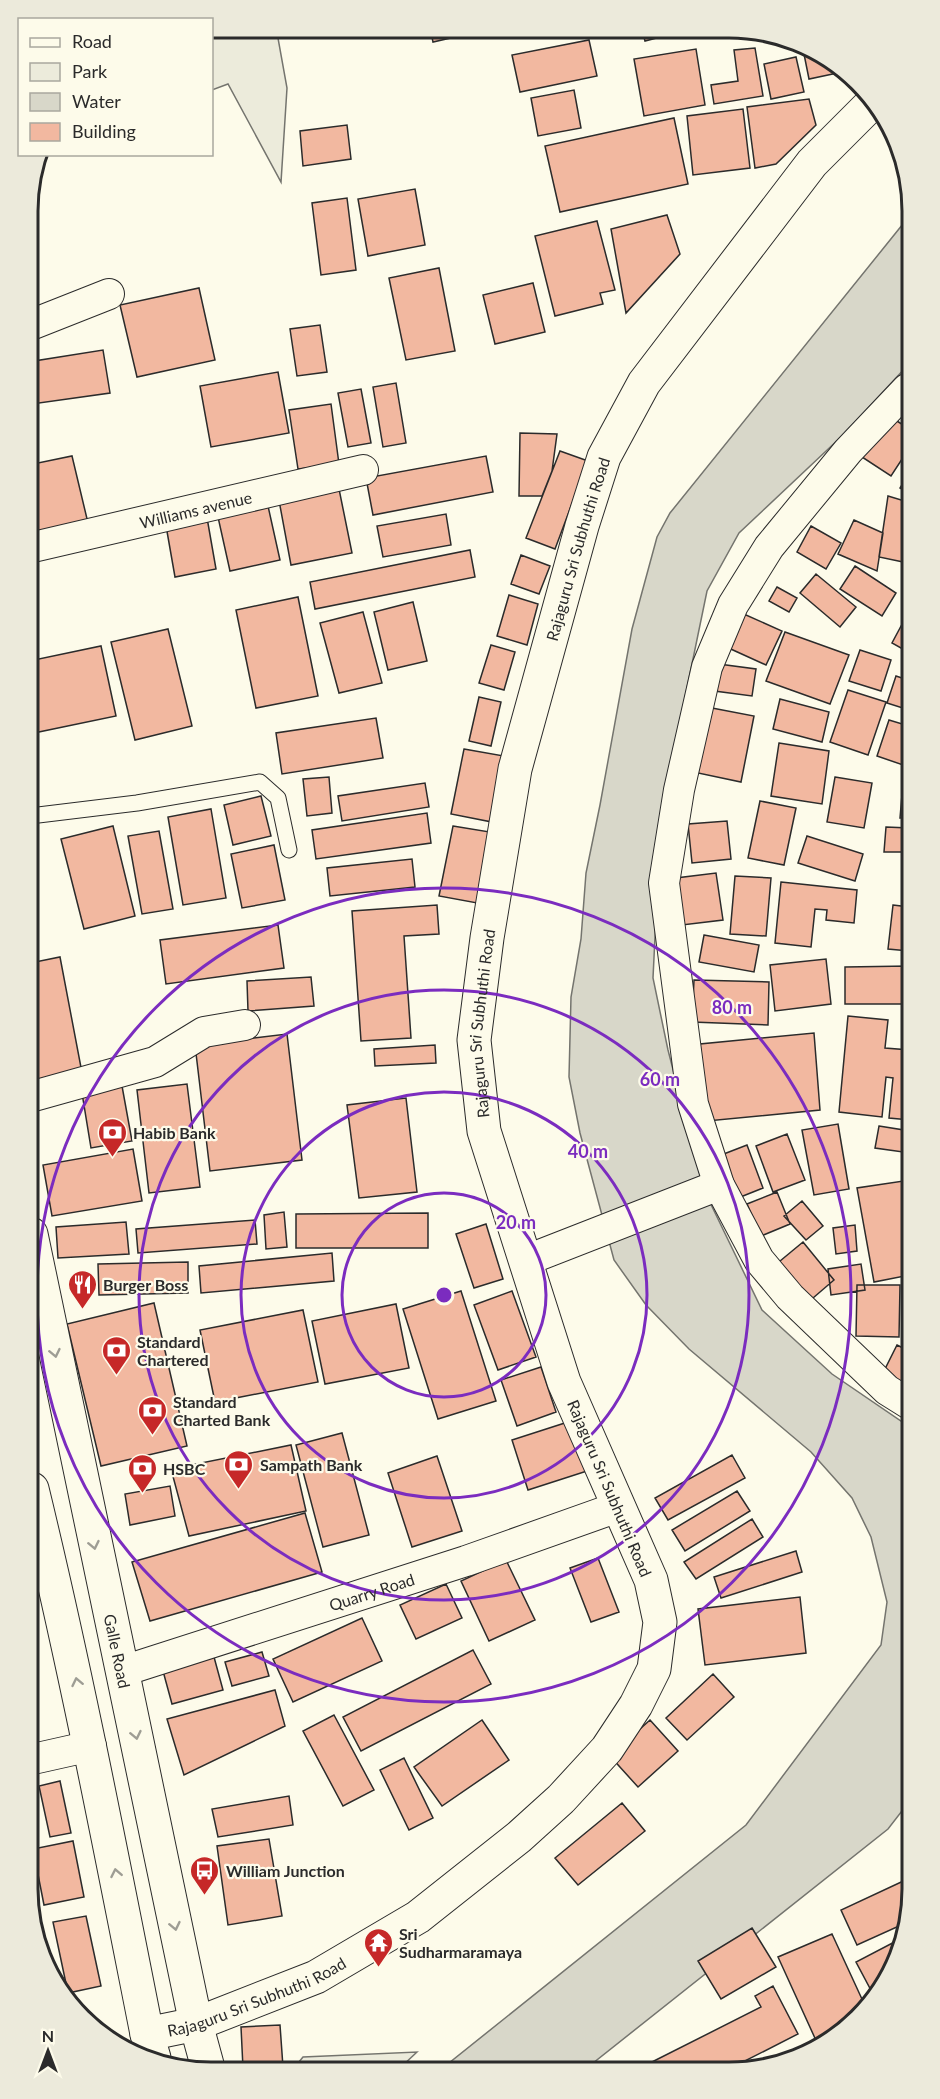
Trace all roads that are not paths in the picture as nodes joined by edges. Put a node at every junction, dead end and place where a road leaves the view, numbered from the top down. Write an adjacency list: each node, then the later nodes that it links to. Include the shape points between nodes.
1 (868, 107): 12 (main road, Rajaguru Sri Subhuthi Road, via 812,163 644,382 603,457 582,526 515,769 474,1040 484,1131)
2 (108, 294): 3 (street)
3 (38, 322)
4 (902, 395): 11 (street, via 848,451 769,547 733,605 707,667 679,790 664,884 693,1104)
5 (363, 470): 6 (street, Williams avenue)
6 (38, 546)
7 (38, 815): 8 (lane, via 260,782 278,798)
8 (289, 850)
9 (245, 1025): 10 (street, via 204,1032 155,1062)
10 (37, 1095)
11 (719, 1185): 12 (street); 14 (street, via 759,1260 790,1297 887,1390)
12 (526, 1260): 15 (main road, Rajaguru Sri Subhuthi Road, via 564,1382)
13 (37, 1265): 17 (main road, Galle Road, one-way to 17)
14 (902, 1399)
15 (618, 1508): 17 (street, Quarry Road, via 466,1562); 20 (main road, Rajaguru Sri Subhuthi Road, via 651,1580 660,1622 654,1669 607,1749 519,1838 418,1917 316,1977)
16 (37, 1510): 18 (main road, one-way to 16)
17 (123, 1671): 20 (main road, Galle Road, one-way to 20)
18 (91, 1746): 19 (street); 21 (main road, one-way to 18)
19 (37, 1758)
20 (196, 2024): 21 (main road, Rajaguru Sri Subhuthi Road); 22 (main road, Galle Road)
21 (151, 2046)
22 (206, 2062)

